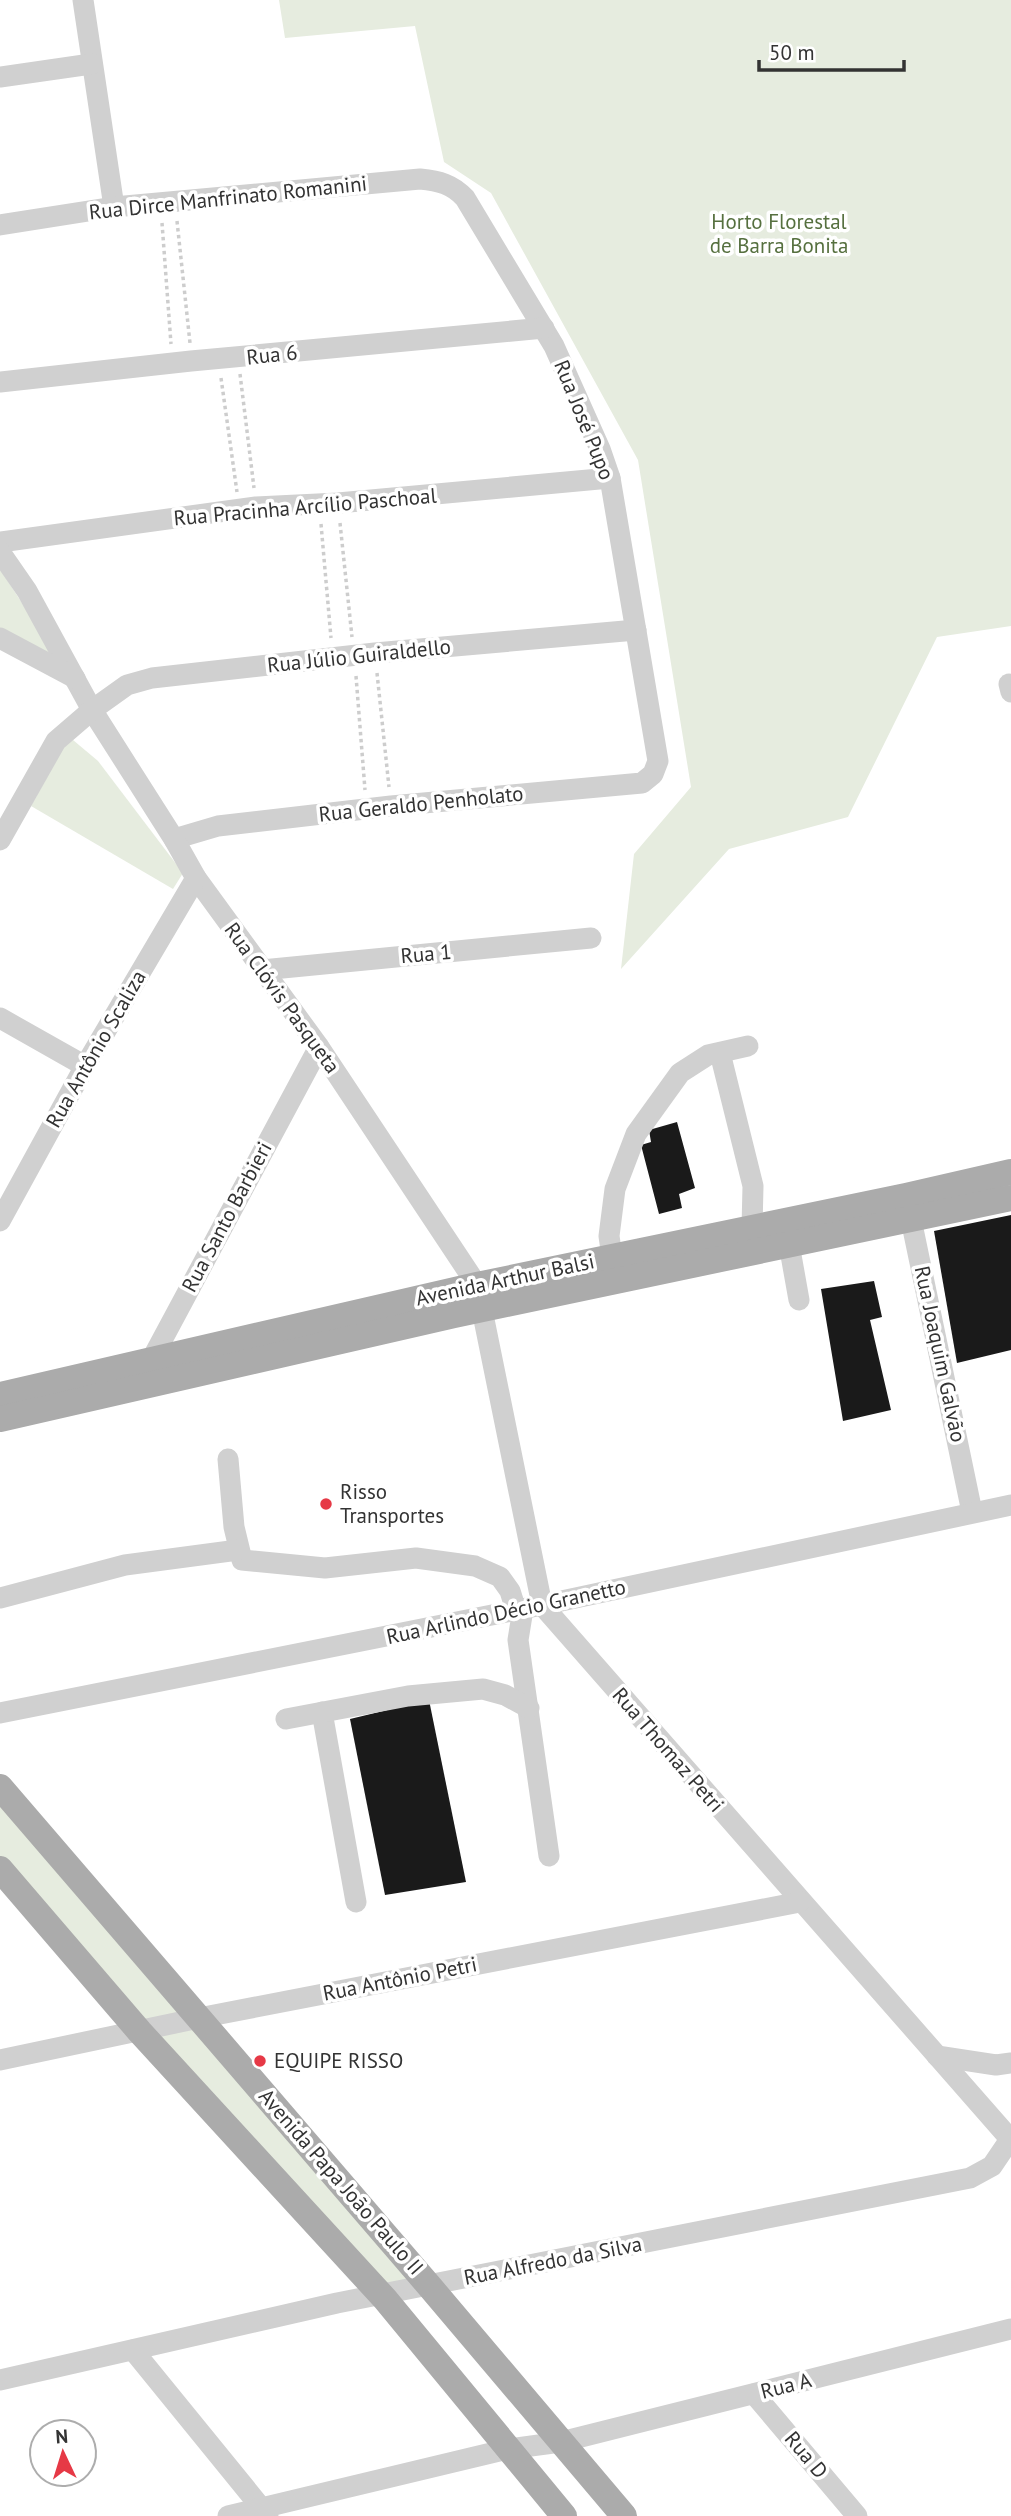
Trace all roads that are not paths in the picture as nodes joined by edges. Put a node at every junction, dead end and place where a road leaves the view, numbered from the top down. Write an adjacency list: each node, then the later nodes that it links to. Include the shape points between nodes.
1 (83, 0): 2 (street)
2 (91, 64): 3 (street); 5 (street)
3 (0, 77)
4 (456, 188): 5 (street, Rua Dirce Manfrinato Romanini, via 420,179); 7 (street, Rua José Pupo)
5 (114, 207): 6 (street, Rua Dirce Manfrinato Romanini)
6 (0, 225)
7 (544, 328): 8 (street, Rua 6); 9 (street, Rua José Pupo)
8 (0, 382)
9 (610, 478): 10 (street, Rua Pracinha Arcílio Paschoal, via 248,509); 12 (street, Rua José Pupo)
10 (0, 542)
11 (0, 552): 14 (street, Rua Clóvis Pasqueta)
12 (636, 630): 15 (street, Rua Júlio Guiraldello, via 152,678 127,685); 16 (street, Rua José Pupo)
13 (0, 638): 14 (street)
14 (76, 679): 15 (street, Rua Clóvis Pasqueta)
15 (92, 710): 17 (street, Rua Clóvis Pasqueta); 18 (street, Rua Júlio Guiraldello, via 56,741)
16 (658, 761): 17 (street, Rua Geraldo Penholato, via 653,774 642,783 219,826)
17 (174, 839): 19 (street, Rua Clóvis Pasqueta)
18 (0, 840)
19 (196, 878): 21 (street, Rua Clóvis Pasqueta); 26 (street, Rua Antônio Scaliza)
20 (591, 938): 21 (street, Rua 1)
21 (262, 970): 23 (street, Rua Clóvis Pasqueta)
22 (0, 1018): 26 (street)
23 (319, 1046): 34 (street, Rua Clóvis Pasqueta); 36 (street, Rua Santo Barbieri)
24 (748, 1046): 25 (street)
25 (720, 1053): 31 (street, via 753,1186); 33 (street, via 708,1055 680,1073 636,1134 615,1189 609,1236)
26 (85, 1066): 30 (street, Rua Antônio Scaliza)
27 (1011, 1172): 29 (main road, Avenida Arthur Balsi)
28 (1011, 1198): 29 (main road, Avenida Arthur Balsi)
29 (909, 1208): 31 (main road, Avenida Arthur Balsi); 32 (main road, Avenida Arthur Balsi); 42 (street, Rua Joaquim Galvão)
30 (0, 1221)
31 (752, 1228): 33 (main road, Avenida Arthur Balsi)
32 (789, 1244): 33 (main road, Avenida Arthur Balsi); 35 (street)
33 (614, 1268): 34 (main road, Avenida Arthur Balsi)
34 (479, 1297): 36 (main road, Avenida Arthur Balsi); 37 (main road, Avenida Arthur Balsi); 45 (street, Rua Thomaz Petri)
35 (799, 1300)
36 (149, 1362): 37 (street, Rua Santo Barbieri); 38 (main road, Avenida Arthur Balsi)
37 (139, 1389): 39 (main road, Avenida Arthur Balsi)
38 (0, 1395)
39 (0, 1419)
40 (228, 1459): 43 (street)
41 (1011, 1505): 42 (street, Rua Arlindo Décio Granetto)
42 (972, 1512): 45 (street, Rua Arlindo Décio Granetto)
43 (238, 1550): 44 (street, via 125,1565); 45 (street, via 242,1560 325,1568 416,1558 475,1566 500,1577)
44 (0, 1598)
45 (521, 1609): 46 (street, via 518,1640); 48 (street, Rua Arlindo Décio Granetto); 54 (street, Rua Thomaz Petri)
46 (528, 1708): 47 (street, via 483,1689 408,1696); 51 (street)
47 (322, 1712): 49 (street); 53 (street)
48 (0, 1713)
49 (286, 1719)
50 (0, 1787): 55 (main road, Avenida Papa João Paulo II)
51 (549, 1856)
52 (0, 1869): 56 (main road, Avenida Papa João Paulo II)
53 (356, 1902)
54 (800, 1902): 55 (street, Rua Antônio Petri); 57 (street, Rua Thomaz Petri)
55 (199, 2018): 56 (street, Rua Antônio Petri); 61 (main road, Avenida Papa João Paulo II)
56 (139, 2032): 58 (street, Rua Antônio Petri); 62 (main road, Avenida Papa João Paulo II)
57 (937, 2056): 59 (street); 60 (street, Rua Thomaz Petri)
58 (0, 2060)
59 (1011, 2063)
60 (1011, 2139): 61 (street, Rua Alfredo da Silva, via 992,2166 970,2178)
61 (429, 2285): 62 (street, Rua Alfredo da Silva); 67 (main road, Avenida Papa João Paulo II)
62 (381, 2295): 64 (street, Rua Alfredo da Silva); 68 (main road, Avenida Papa João Paulo II)
63 (1011, 2329): 66 (street, Rua A)
64 (133, 2350): 65 (street, Rua Alfredo da Silva); 69 (street)
65 (0, 2380)
66 (754, 2394): 67 (street, Rua A); 73 (street, Rua D)
67 (561, 2442): 68 (street, Rua A); 72 (main road, Avenida Papa João Paulo II)
68 (508, 2449): 69 (street, Rua A); 71 (main road, Avenida Papa João Paulo II)
69 (265, 2512): 70 (street, Rua A)
70 (228, 2516)
71 (564, 2516)
72 (624, 2516)
73 (857, 2516)

